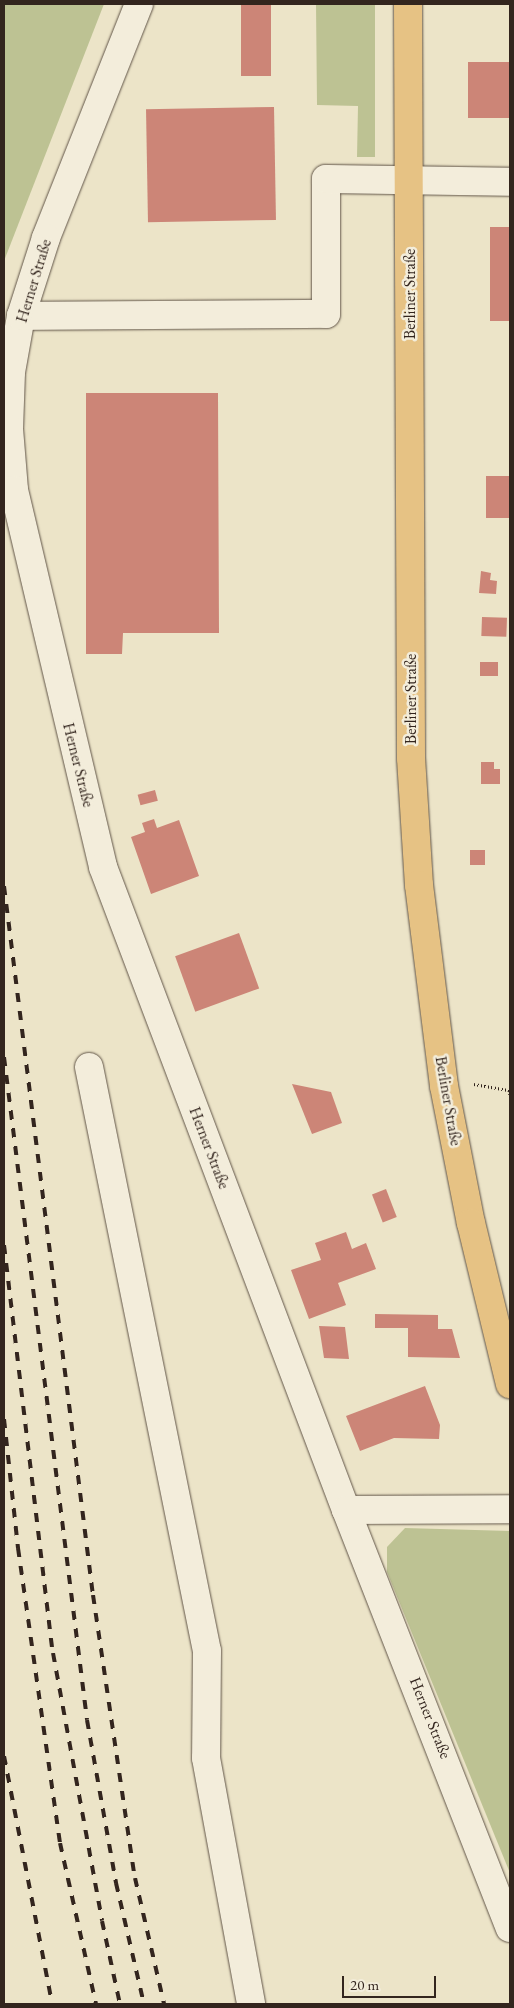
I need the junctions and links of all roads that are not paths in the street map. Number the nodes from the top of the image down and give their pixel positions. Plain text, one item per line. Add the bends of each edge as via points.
1 (139, 4) edge
2 (408, 4) edge
3 (410, 181) junction
4 (510, 182) edge
5 (21, 316) junction
6 (89, 1067) dead end
7 (510, 1384) edge
8 (510, 1509) edge
9 (346, 1510) junction
10 (510, 1928) edge
11 (251, 2004) edge

1 - 5 street, Herner Straße via 46,238
2 - 3 main road, Berliner Straße
3 - 4 street
3 - 5 street via 326,179 326,314
3 - 7 main road, Berliner Straße via 411,758 419,885 444,1086 471,1223
5 - 9 street, Herner Straße via 11,372 9,429 14,490 103,867
6 - 11 street via 207,1651 206,1758
8 - 9 street
9 - 10 street, Herner Straße

